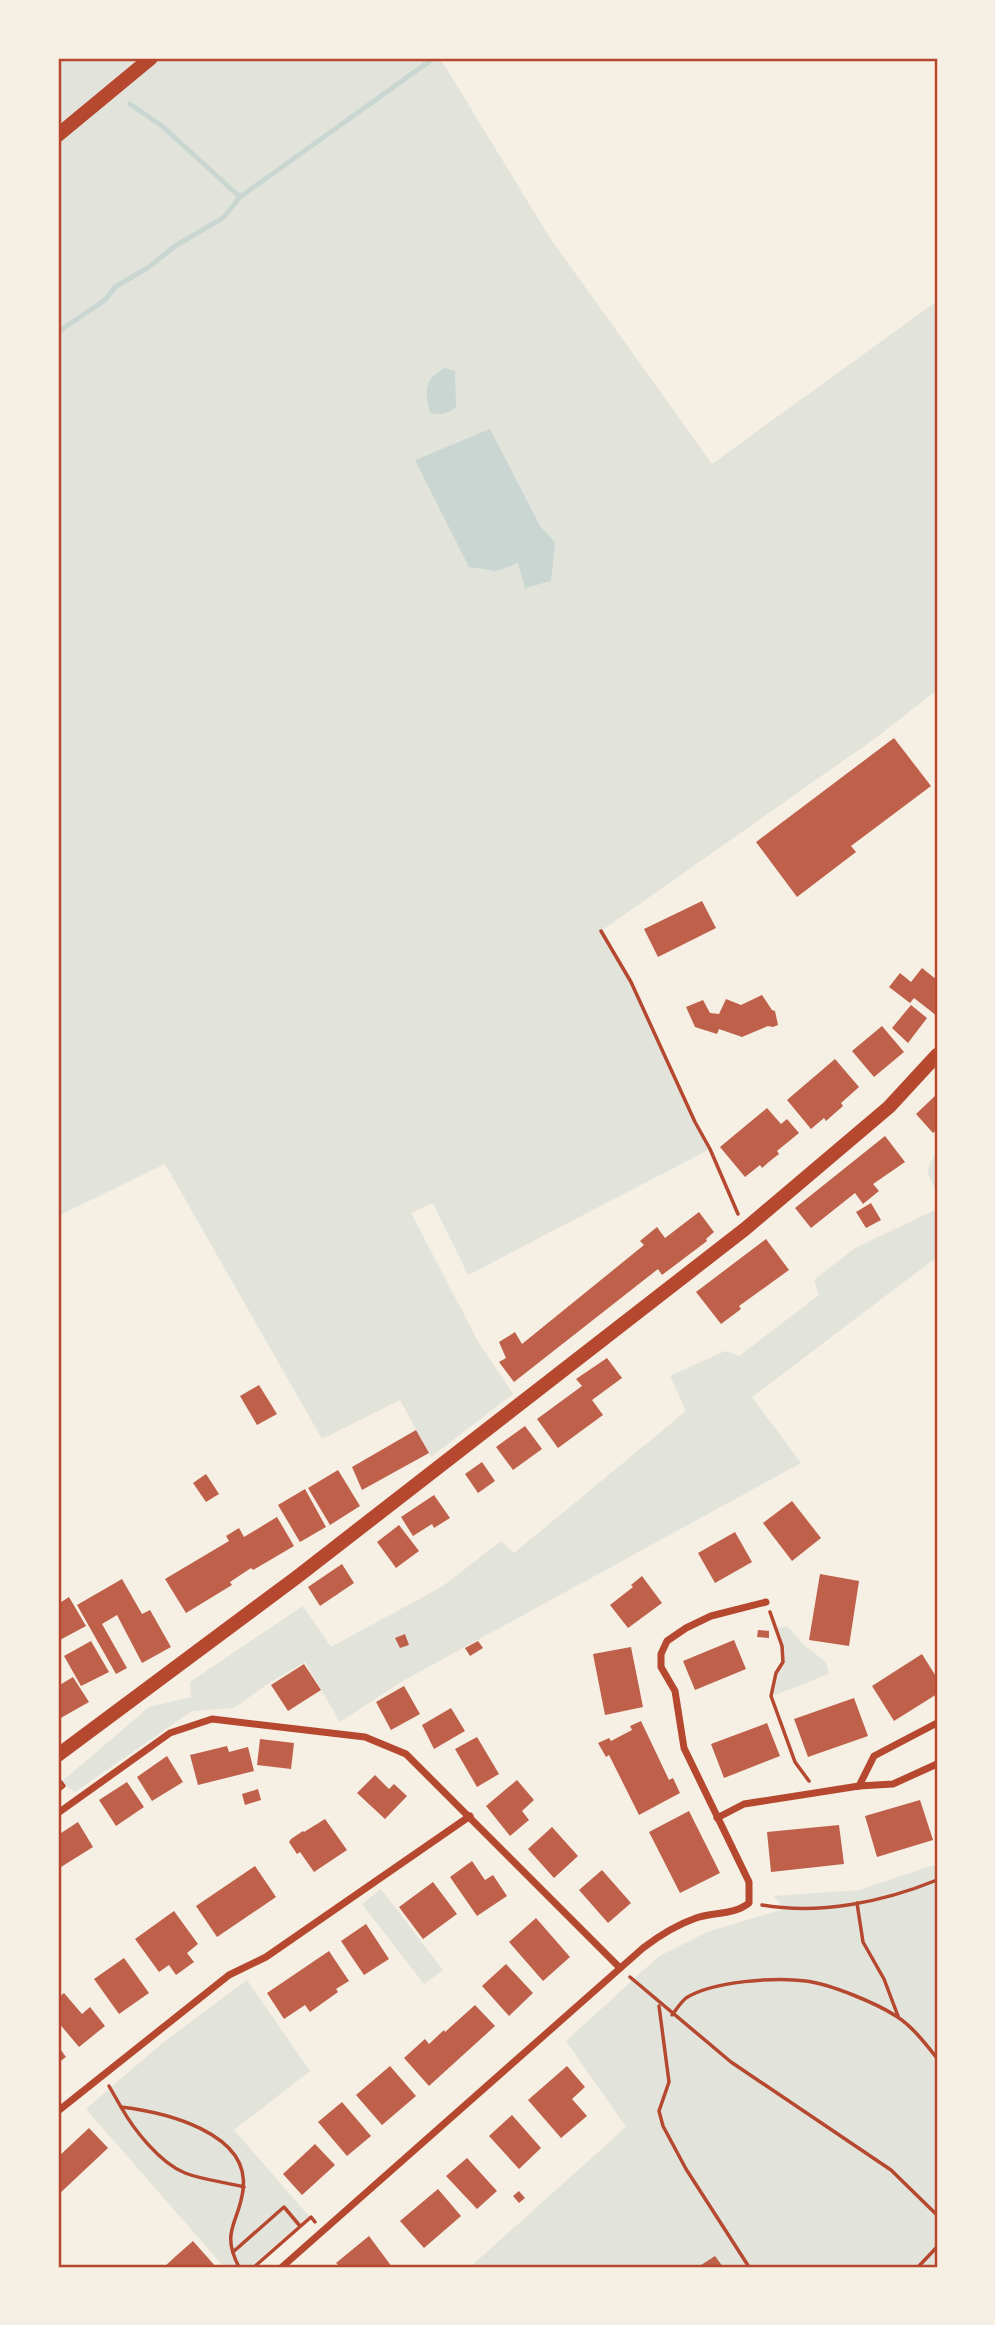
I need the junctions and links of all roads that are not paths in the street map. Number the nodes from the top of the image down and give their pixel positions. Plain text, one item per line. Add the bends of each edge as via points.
1 (151, 58) edge
2 (58, 135) edge
3 (937, 1055) edge
4 (766, 1602) road end
5 (937, 1723) edge
6 (58, 1755) edge
7 (937, 1764) edge
8 (859, 1786) junction
9 (58, 1813) edge
10 (470, 1815) junction
11 (717, 1818) junction
12 (621, 1968) junction
13 (58, 2111) edge
14 (286, 2266) edge

1 - 2 main road
3 - 6 main road via 888,1107 744,1229 297,1577
4 - 11 street via 694,1624 667,1641 661,1654 661,1667 675,1691 684,1748
5 - 8 street via 874,1756
7 - 8 street via 893,1784
8 - 11 street via 744,1804
9 - 10 street via 170,1733 212,1719 365,1737 406,1754
10 - 12 street
10 - 13 street via 266,1957 229,1975
11 - 12 street via 749,1882 749,1903 668,1929
12 - 14 street

